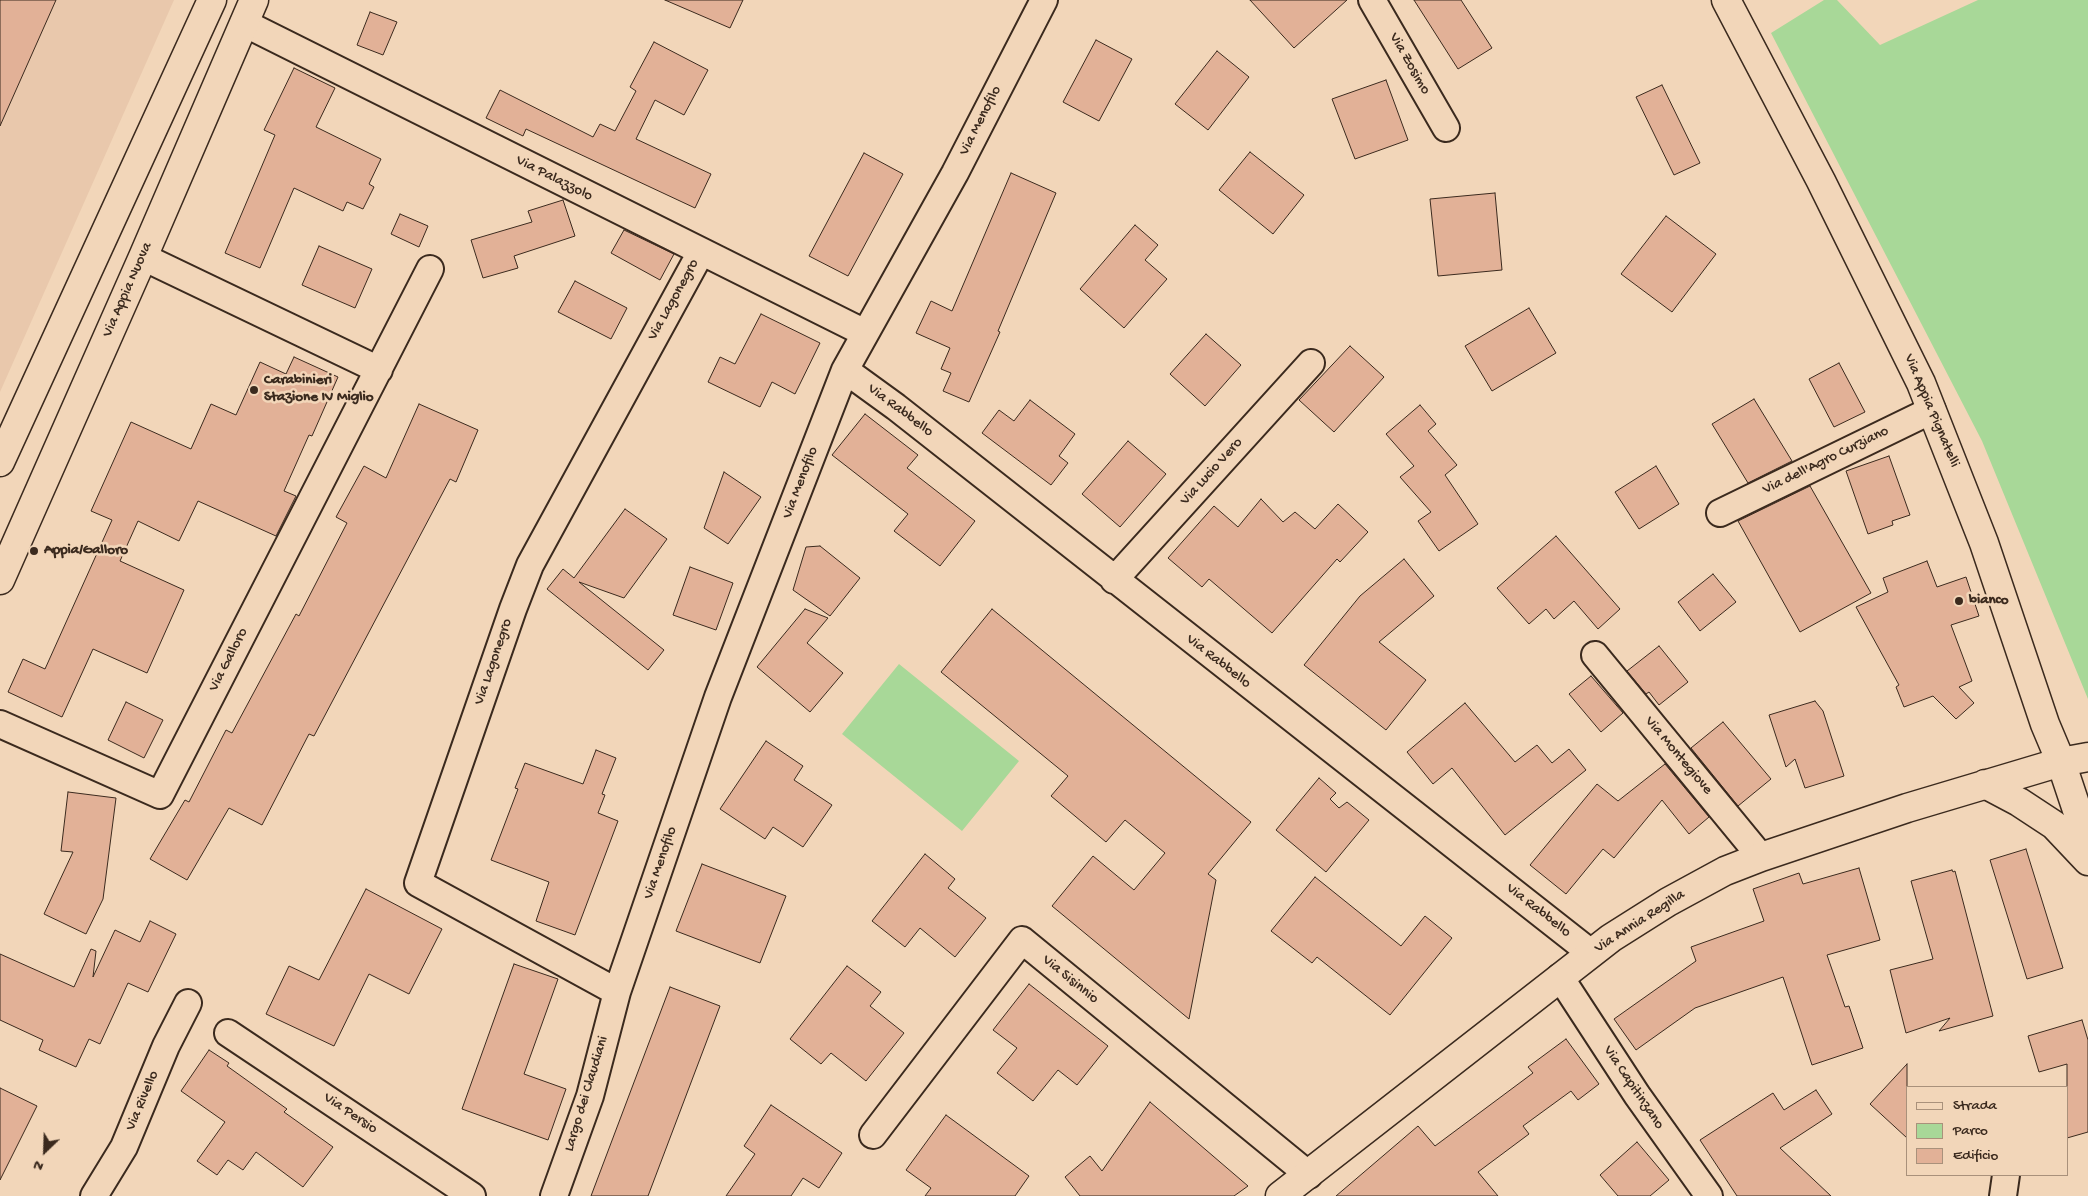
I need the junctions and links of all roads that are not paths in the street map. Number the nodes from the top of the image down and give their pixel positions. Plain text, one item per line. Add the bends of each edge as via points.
1 (212, 0) edge
2 (1044, 0) edge
3 (1372, 0) edge
4 (1726, 0) edge
5 (249, 11) edge
6 (1446, 128) dead end
7 (701, 252) junction
8 (143, 257) junction
9 (430, 269) dead end
10 (865, 333) junction
11 (1311, 363) dead end
12 (379, 370) junction
13 (845, 370) junction
14 (1932, 410) junction
15 (0, 462) edge
16 (1720, 513) dead end
17 (0, 580) edge
18 (1114, 580) junction
19 (1595, 655) dead end
20 (0, 724) edge
21 (2088, 757) edge
22 (2061, 762) junction
23 (1985, 784) junction
24 (2088, 843) edge
25 (1761, 857) junction
26 (2088, 861) edge
27 (1591, 953) junction
28 (1560, 977) junction
29 (617, 992) junction
30 (188, 1003) dead end
31 (228, 1033) dead end
32 (873, 1135) dead end
33 (1308, 1175) junction
34 (2006, 1176) edge
35 (94, 1196) edge
36 (472, 1196) edge
37 (554, 1196) edge
38 (1280, 1196) edge
39 (1709, 1196) edge
40 (2003, 1196) edge

1 - 15 main road
2 - 10 street, Via Menofilo via 955,173
3 - 6 street, Via Zosimo
4 - 14 main road, Via Appia Pignatelli via 1848,234
5 - 7 street, Via Palazzolo
5 - 8 main road, Via Appia Nuova
7 - 10 street, Via Palazzolo
7 - 29 street, Via Lagonegro via 530,565 418,883
8 - 12 street
8 - 17 main road, Via Appia Nuova
9 - 12 street, Via Galloro
10 - 13 street, Via Menofilo
11 - 18 street, Via Lucio Vero
12 - 20 street, Via Galloro via 160,795
13 - 18 street, Via Rabbello
13 - 29 street, Via Menofilo via 718,697
14 - 16 street, Via dell'Agro Curziano
14 - 22 main road, Via Appia Pignatelli via 1984,543
18 - 27 street, Via Rabbello
19 - 25 street, Via Montegiove
21 - 22 main road, Via Annia Regilla
22 - 23 main road, Via Annia Regilla
22 - 24 main road, Via Appia Pignatelli
23 - 25 main road, Via Annia Regilla
23 - 26 main road via 2054,825
25 - 27 main road, Via Annia Regilla via 1690,889
27 - 28 main road, Via Annia Regilla
28 - 33 main road, Via Annia Regilla
28 - 39 street, Via Capitinzano via 1637,1095
29 - 37 street, Largo dei Claudiani via 590,1096
30 - 35 street, Via Rivello via 166,1046 124,1147
31 - 36 street, Via Persio
32 - 33 street, Via Sisinnio via 1022,940
33 - 38 main road, Via Annia Regilla
34 - 40 street

